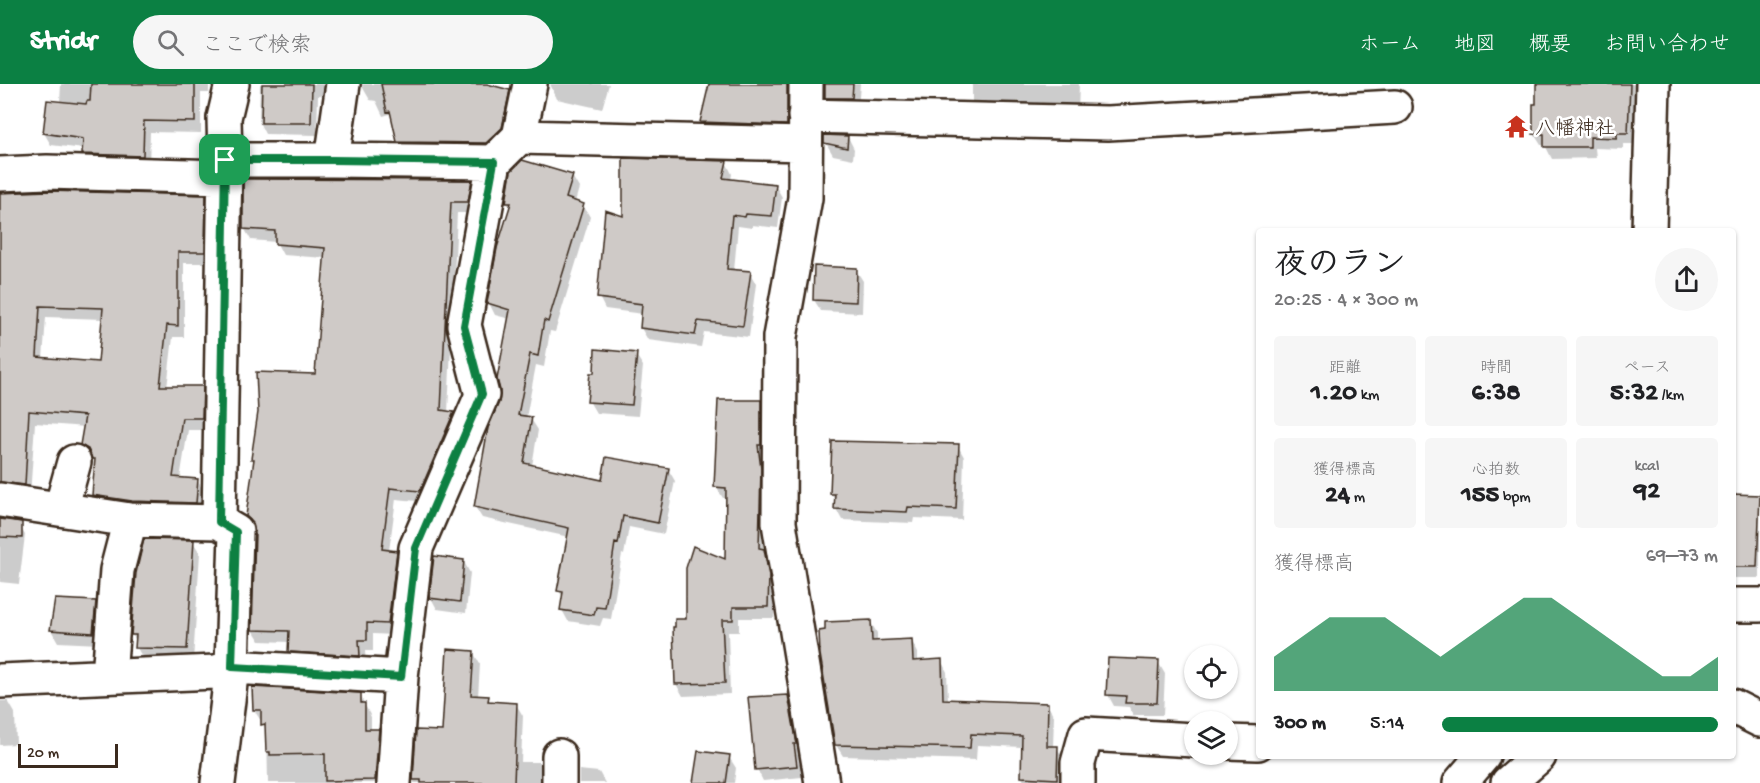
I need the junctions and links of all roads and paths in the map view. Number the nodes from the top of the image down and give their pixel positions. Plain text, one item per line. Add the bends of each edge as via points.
1 (232, 84) edge
2 (343, 84) edge
3 (530, 84) edge
4 (1653, 84) edge
5 (1395, 107) dead end
6 (805, 115) edge
7 (519, 137) junction
8 (332, 160) junction
9 (494, 162) junction
10 (224, 169) junction
11 (0, 174) edge
12 (1649, 228) edge
13 (74, 462) dead end
14 (0, 500) edge
15 (61, 509) junction
16 (130, 520) junction
17 (219, 522) junction
18 (1736, 605) edge
19 (1760, 605) edge
20 (232, 667) junction
21 (108, 676) junction
22 (401, 677) junction
23 (0, 681) edge
24 (1736, 708) edge
25 (1760, 720) edge
26 (1184, 739) edge
27 (1238, 742) edge
28 (1256, 743) edge
29 (1480, 759) edge
30 (1536, 759) edge
31 (218, 783) edge
32 (394, 783) edge
33 (822, 783) edge
34 (1078, 783) edge
35 (1460, 783) edge
36 (1508, 783) edge

1 - 10 street via 224,118
2 - 8 street
3 - 7 street
4 - 12 street
5 - 6 street via 1108,123
6 - 7 street
6 - 33 street via 805,198 780,337 779,523
7 - 9 street
8 - 9 street
8 - 10 street
9 - 22 street via 464,326 482,394 416,548
10 - 11 street
10 - 17 street
13 - 15 street
14 - 15 street
15 - 16 street
16 - 17 street
16 - 21 street via 117,570
17 - 20 street via 236,532
18 - 19 street
20 - 21 street via 216,672
20 - 22 street
20 - 31 street
21 - 23 street
22 - 32 street
24 - 25 street
26 - 34 street via 1086,734 1077,763
27 - 28 street
29 - 35 street
30 - 36 street

